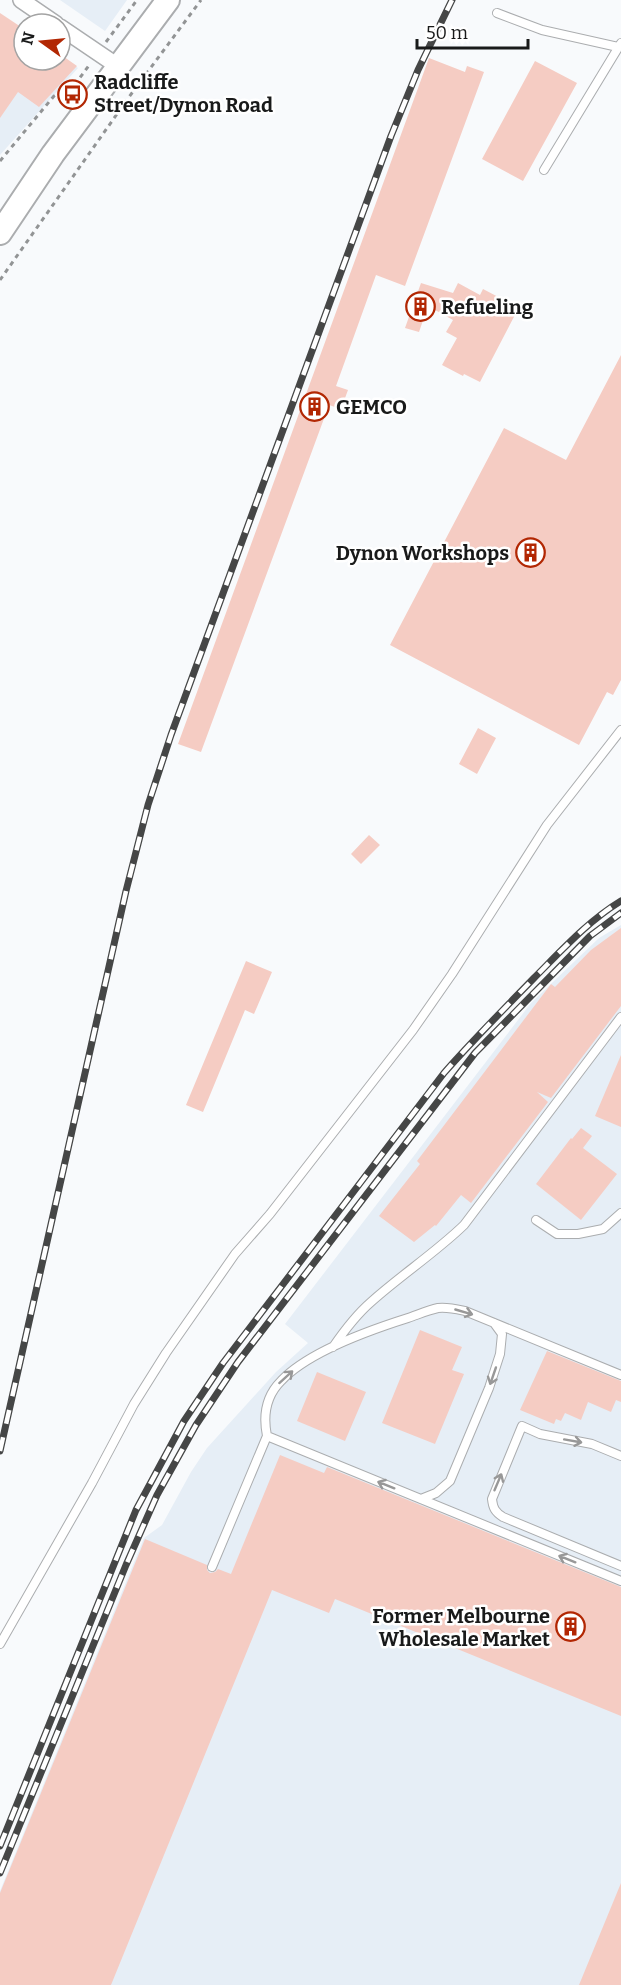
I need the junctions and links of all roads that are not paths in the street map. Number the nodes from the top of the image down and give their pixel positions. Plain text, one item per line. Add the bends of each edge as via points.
1 (21, 0) edge
2 (168, 0) edge
3 (38, 12) edge
4 (497, 13) dead end
5 (72, 35) edge
6 (620, 45) edge
7 (119, 67) junction
8 (544, 170) dead end
9 (0, 233) edge
10 (621, 730) edge
11 (621, 1017) edge
12 (621, 1213) edge
13 (536, 1220) dead end
14 (493, 1322) junction
15 (332, 1348) junction
16 (621, 1375) edge
17 (267, 1436) junction
18 (621, 1456) edge
19 (421, 1499) junction
20 (621, 1566) edge
21 (212, 1567) dead end
22 (621, 1581) edge
23 (0, 1644) edge

1 - 3 street
2 - 7 main road
4 - 6 lane via 542,30
5 - 7 street
6 - 8 lane
7 - 9 main road
10 - 23 lane via 548,825 413,1030 235,1254 166,1353
11 - 15 lane via 464,1225 371,1302
12 - 13 lane via 603,1229 578,1234 557,1234
15 -> 14 lane via 437,1308 465,1311
14 - 16 lane
14 -> 19 lane via 502,1334 489,1388 450,1481
17 -> 15 lane via 266,1405 280,1382 304,1362
19 -> 17 lane
17 - 21 lane
20 -> 18 lane via 496,1513 492,1499 522,1426 540,1434 592,1444
22 -> 19 lane

